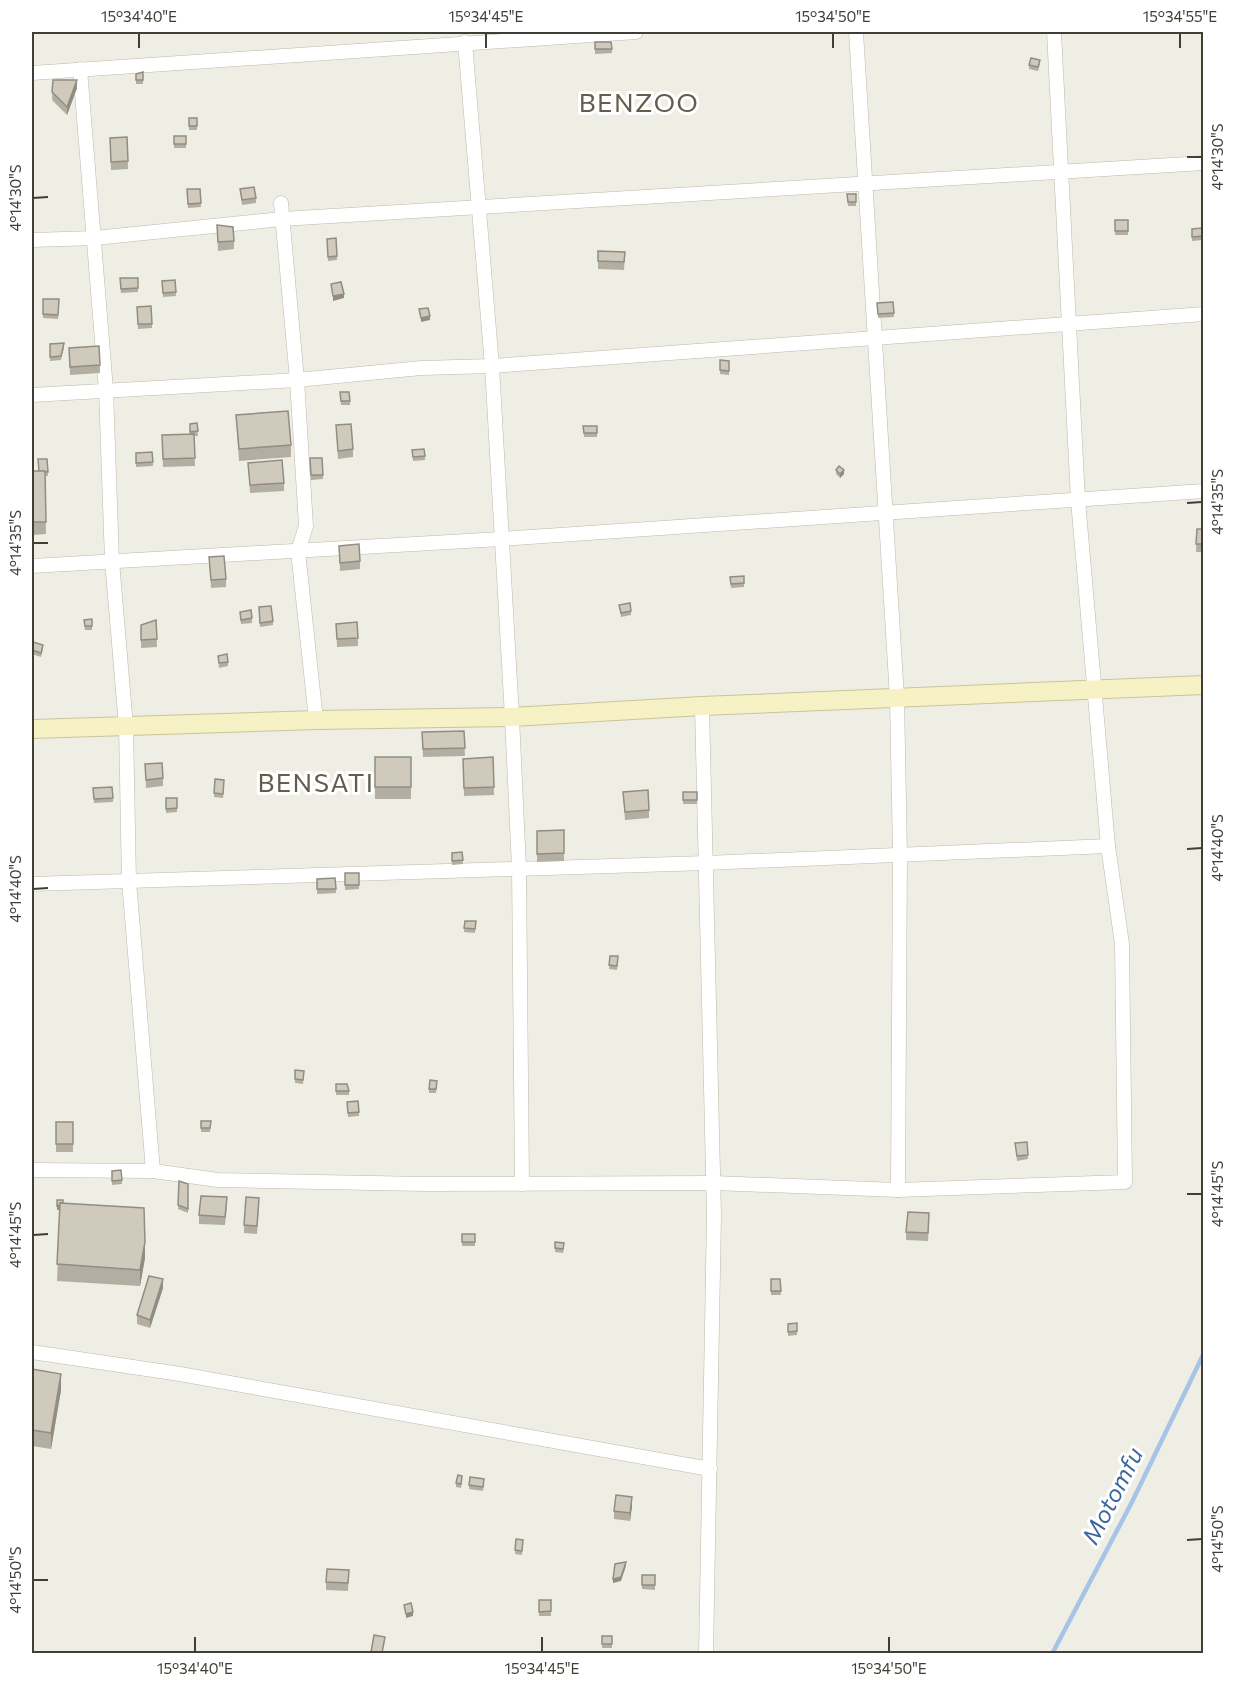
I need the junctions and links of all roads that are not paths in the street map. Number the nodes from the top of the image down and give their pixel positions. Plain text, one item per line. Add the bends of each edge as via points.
1 (636, 32) edge
2 (856, 32) edge
3 (1054, 32) edge
4 (465, 42) junction
5 (81, 69) junction
6 (32, 73) edge
7 (1203, 163) edge
8 (1061, 173) junction
9 (867, 184) junction
10 (281, 203) dead end
11 (479, 206) junction
12 (282, 219) junction
13 (95, 238) junction
14 (32, 240) edge
15 (1203, 314) edge
16 (1069, 323) junction
17 (875, 338) junction
18 (492, 366) junction
19 (297, 380) junction
20 (106, 390) junction
21 (32, 395) edge
22 (1203, 491) edge
23 (1077, 500) junction
24 (884, 513) junction
25 (501, 539) junction
26 (298, 551) junction
27 (112, 561) junction
28 (32, 566) edge
29 (1203, 685) edge
30 (1093, 689) junction
31 (897, 698) junction
32 (702, 706) junction
33 (512, 717) junction
34 (316, 720) junction
35 (126, 726) junction
36 (32, 729) edge
37 (1108, 846) junction
38 (900, 855) junction
39 (706, 862) junction
40 (519, 868) junction
41 (129, 881) junction
42 (32, 884) edge
43 (32, 1170) edge
44 (153, 1171) junction
45 (714, 1183) junction
46 (522, 1184) junction
47 (898, 1190) junction
48 (32, 1352) edge
49 (710, 1469) junction
50 (706, 1653) edge

1 - 4 street
2 - 9 street
3 - 8 street
4 - 5 street
4 - 11 street
5 - 6 street
5 - 13 street
7 - 8 street
8 - 9 street
8 - 16 street
9 - 11 street
9 - 17 street
10 - 12 street
11 - 12 street
11 - 18 street
12 - 13 street
12 - 19 street
13 - 14 street
13 - 20 street
15 - 16 street
16 - 17 street
16 - 23 street
17 - 18 street
17 - 24 street
18 - 19 street via 422,368
18 - 25 street
19 - 20 street
19 - 26 street via 306,526
20 - 21 street
20 - 27 street
22 - 23 street
23 - 24 street
23 - 30 street
24 - 25 street
24 - 31 street
25 - 26 street
25 - 33 street
26 - 27 street
26 - 34 street
27 - 28 street
27 - 35 street
29 - 30 street
30 - 31 street
30 - 37 street
31 - 32 street
31 - 38 street
32 - 33 street
32 - 39 street
33 - 34 street
33 - 40 street
34 - 35 street
35 - 36 street
35 - 41 street
37 - 38 street
37 - 47 street via 1122,944 1125,1182
38 - 39 street
38 - 47 street
39 - 40 street
39 - 45 street
40 - 41 street
40 - 46 street
41 - 42 street
41 - 44 street
43 - 44 street
44 - 46 street via 218,1180
45 - 46 street
45 - 47 street
45 - 49 street
48 - 49 street via 180,1374
49 - 50 street

